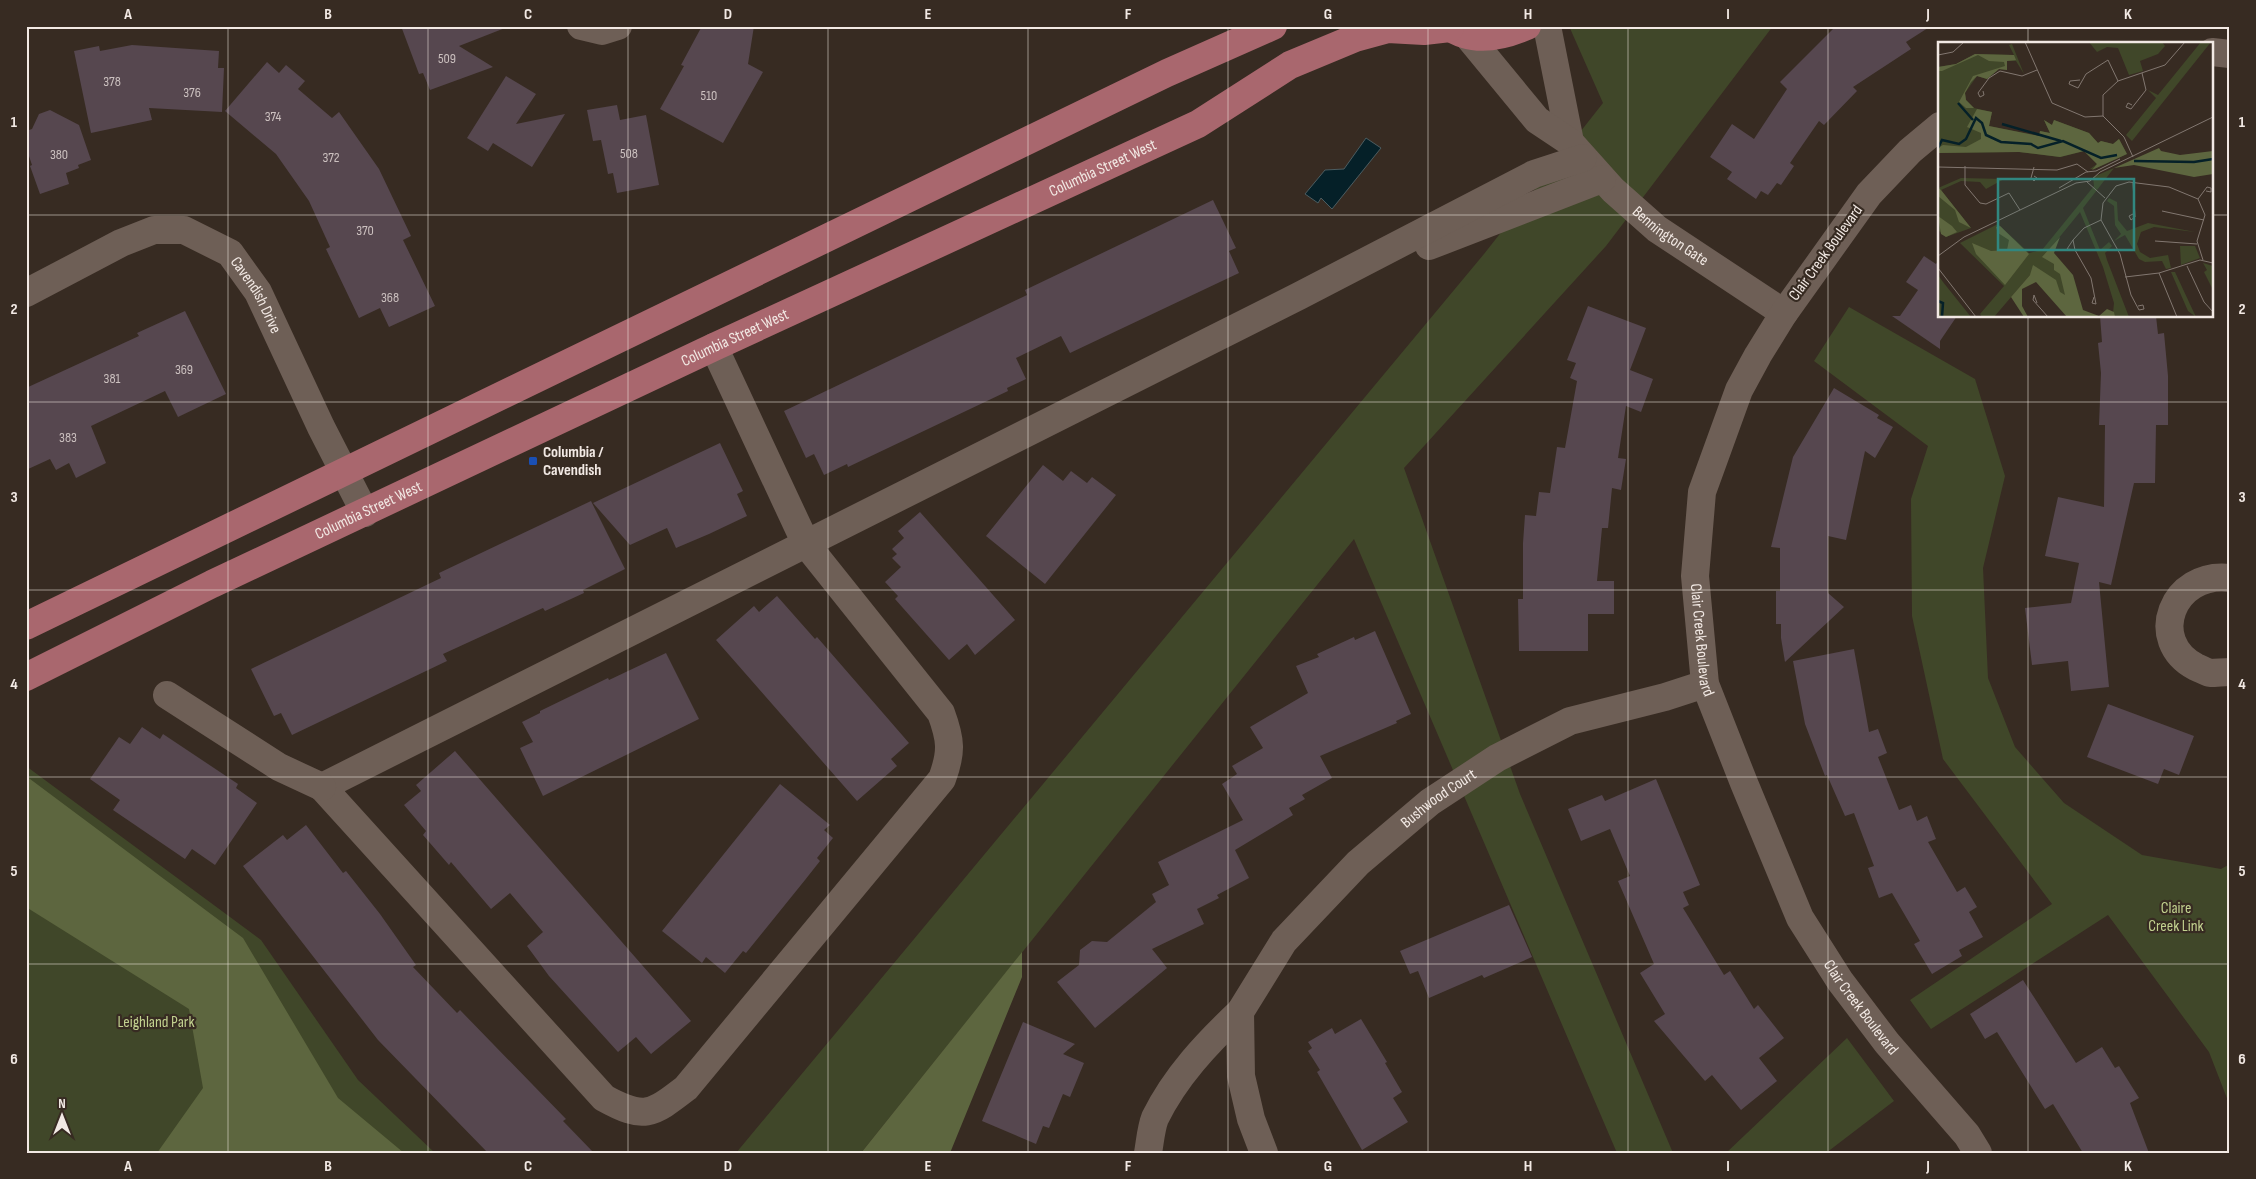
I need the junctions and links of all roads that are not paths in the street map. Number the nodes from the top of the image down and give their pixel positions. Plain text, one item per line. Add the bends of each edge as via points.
1 (581, 26) edge
2 (618, 26) edge
3 (1273, 26) edge
4 (1527, 26) edge
5 (1546, 26) edge
6 (1455, 30) edge
7 (2214, 52) edge
8 (2230, 54) edge
9 (1938, 128) edge
10 (1577, 150) junction
11 (1602, 179) junction
12 (26, 293) edge
13 (1299, 296) junction
14 (1784, 313) junction
15 (714, 347) junction
16 (344, 472) junction
17 (365, 512) junction
18 (806, 544) junction
19 (2230, 578) edge
20 (26, 626) edge
21 (2230, 672) edge
22 (26, 677) edge
23 (1705, 684) junction
24 (166, 695) dead end
25 (322, 786) junction
26 (1240, 1012) junction
27 (1148, 1153) edge
28 (1264, 1153) edge
29 (1978, 1153) edge

1 - 2 street via 602,31
3 - 16 main road via 1158,77
4 - 6 main road, Columbia Street West via 1508,34 1487,37
5 - 10 street
6 - 10 street, Bennington Gate via 1537,120
6 - 15 main road, Columbia Street West via 1388,28 1290,65 1198,124
7 - 8 street
9 - 14 street, Clair Creek Boulevard via 1910,151 1869,194
10 - 11 street, Bennington Gate
10 - 13 street
11 - 13 street
11 - 14 street, Bennington Gate via 1657,230
12 - 16 street, Cavendish Drive via 121,243 154,230 184,230 230,253 258,292
13 - 18 street
14 - 23 street, Clair Creek Boulevard via 1739,390 1702,492 1695,576
15 - 17 main road, Columbia Street West
15 - 18 street
16 - 17 street, Cavendish Drive
16 - 20 main road
17 - 22 main road, Columbia Street West
18 - 25 street
18 - 25 street via 941,714 950,737 949,760 942,779 717,1051 686,1088 661,1108 644,1112 626,1110 604,1098
19 - 21 street via 2216,576 2197,581 2178,598 2171,614 2170,634 2176,650 2186,661 2209,673
23 - 26 street, Bushwood Court via 1570,721 1497,758 1430,802 1358,863 1284,941
23 - 29 street, Clair Creek Boulevard via 1800,918 1840,981
24 - 25 street via 279,767
26 - 27 street, Bushwood Court via 1208,1042 1180,1077 1155,1120
26 - 28 street via 1241,1076 1251,1119

